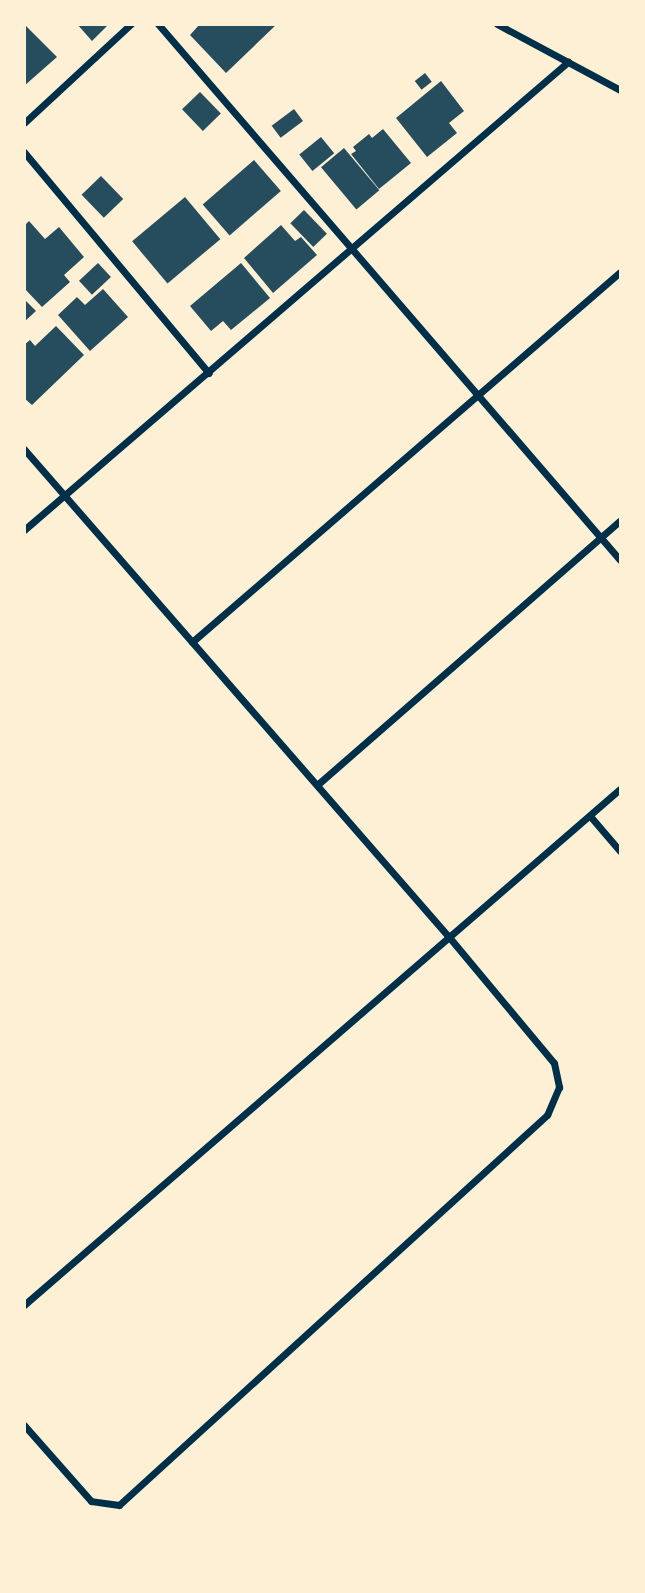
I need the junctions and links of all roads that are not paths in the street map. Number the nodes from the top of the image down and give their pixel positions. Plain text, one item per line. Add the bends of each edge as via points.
1 (131, 24) edge
2 (158, 24) edge
3 (497, 24) edge
4 (568, 62) junction
5 (621, 90) edge
6 (24, 123) edge
7 (24, 152) edge
8 (353, 247) junction
9 (621, 272) edge
10 (209, 373) junction
11 (480, 396) junction
12 (24, 449) edge
13 (64, 496) junction
14 (621, 521) edge
15 (24, 530) edge
16 (600, 538) junction
17 (621, 560) edge
18 (192, 642) junction
19 (317, 785) junction
20 (621, 789) edge
21 (590, 816) junction
22 (621, 851) edge
23 (449, 937) junction
24 (24, 1305) edge
25 (24, 1425) edge

1 - 6 street
2 - 8 street
3 - 4 street
4 - 5 street
4 - 8 street
7 - 10 street
8 - 10 street
8 - 11 street
9 - 11 street
10 - 13 street
11 - 16 street
11 - 18 street
12 - 13 street
13 - 15 street
13 - 18 street
14 - 16 street
16 - 17 street
16 - 19 street
18 - 19 street
19 - 23 street
20 - 21 street
21 - 22 street
21 - 23 street
23 - 24 street
23 - 25 street via 554,1063 559,1087 547,1115 119,1505 91,1501

